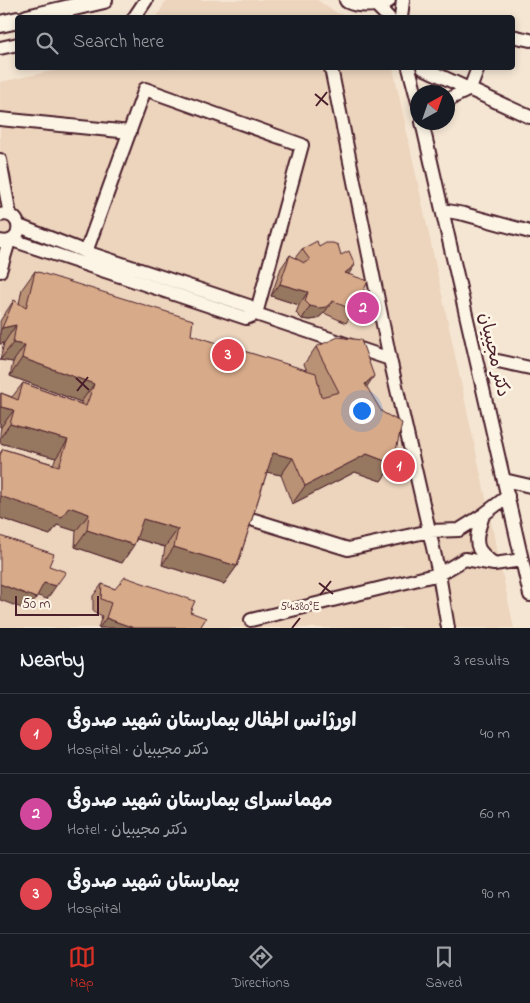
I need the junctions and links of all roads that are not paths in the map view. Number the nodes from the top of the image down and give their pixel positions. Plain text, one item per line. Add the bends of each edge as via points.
1 (104, 0) edge
2 (146, 0) edge
3 (348, 0) edge
4 (403, 0) edge
5 (381, 2) edge
6 (40, 15) edge
7 (136, 15) edge
8 (387, 15) edge
9 (401, 15) edge
10 (15, 21) edge
11 (0, 24) edge
12 (515, 37) edge
13 (530, 40) edge
14 (15, 45) edge
15 (0, 48) edge
16 (331, 70) edge
17 (410, 70) edge
18 (427, 70) edge
19 (477, 70) edge
20 (414, 85) edge
21 (470, 89) junction
22 (455, 96) edge
23 (530, 118) edge
24 (0, 119) edge
25 (427, 130) edge
26 (130, 132) junction
27 (0, 160) edge
28 (442, 210) junction
29 (5, 215) edge
30 (19, 226) junction
31 (530, 232) edge
32 (7, 241) edge
33 (86, 252) junction
34 (0, 271) edge
35 (256, 314) junction
36 (390, 359) junction
37 (498, 361) dead end
38 (530, 368) edge
39 (504, 480) junction
40 (530, 486) edge
41 (508, 496) junction
42 (483, 516) junction
43 (254, 520) edge
44 (430, 531) junction
45 (522, 560) junction
46 (494, 564) junction
47 (439, 574) junction
48 (529, 586) edge
49 (251, 620) dead end
50 (448, 628) edge

1 - 6 main road
2 - 7 street
3 - 5 main road via 363,4
4 - 9 street
5 - 8 street
10 - 11 main road
12 - 13 street
14 - 15 street
16 - 36 street
17 - 20 street
18 - 21 street
19 - 21 street
21 - 22 street
21 - 23 street
24 - 26 street
25 - 28 street, دکتر مجیبیان
26 - 33 street
26 - 35 street via 145,89 302,145
27 - 29 street
28 - 31 street
28 - 39 street, دکتر مجیبیان
29 - 30 street via 17,221
30 - 32 street via 16,237
30 - 33 street
32 - 34 street
32 - 35 street via 246,318
33 - 35 street via 249,306
35 - 36 street
36 - 44 street
37 - 38 street
39 - 40 street
39 - 41 street, دکتر مجیبیان
41 - 42 street
41 - 45 street, دکتر مجیبیان
42 - 44 street via 459,530
42 - 46 street via 478,529 479,550
43 - 44 street via 348,549
44 - 47 street
45 - 46 street
45 - 48 street, دکتر مجیبیان
46 - 47 street via 465,560
47 - 49 street
47 - 50 street

